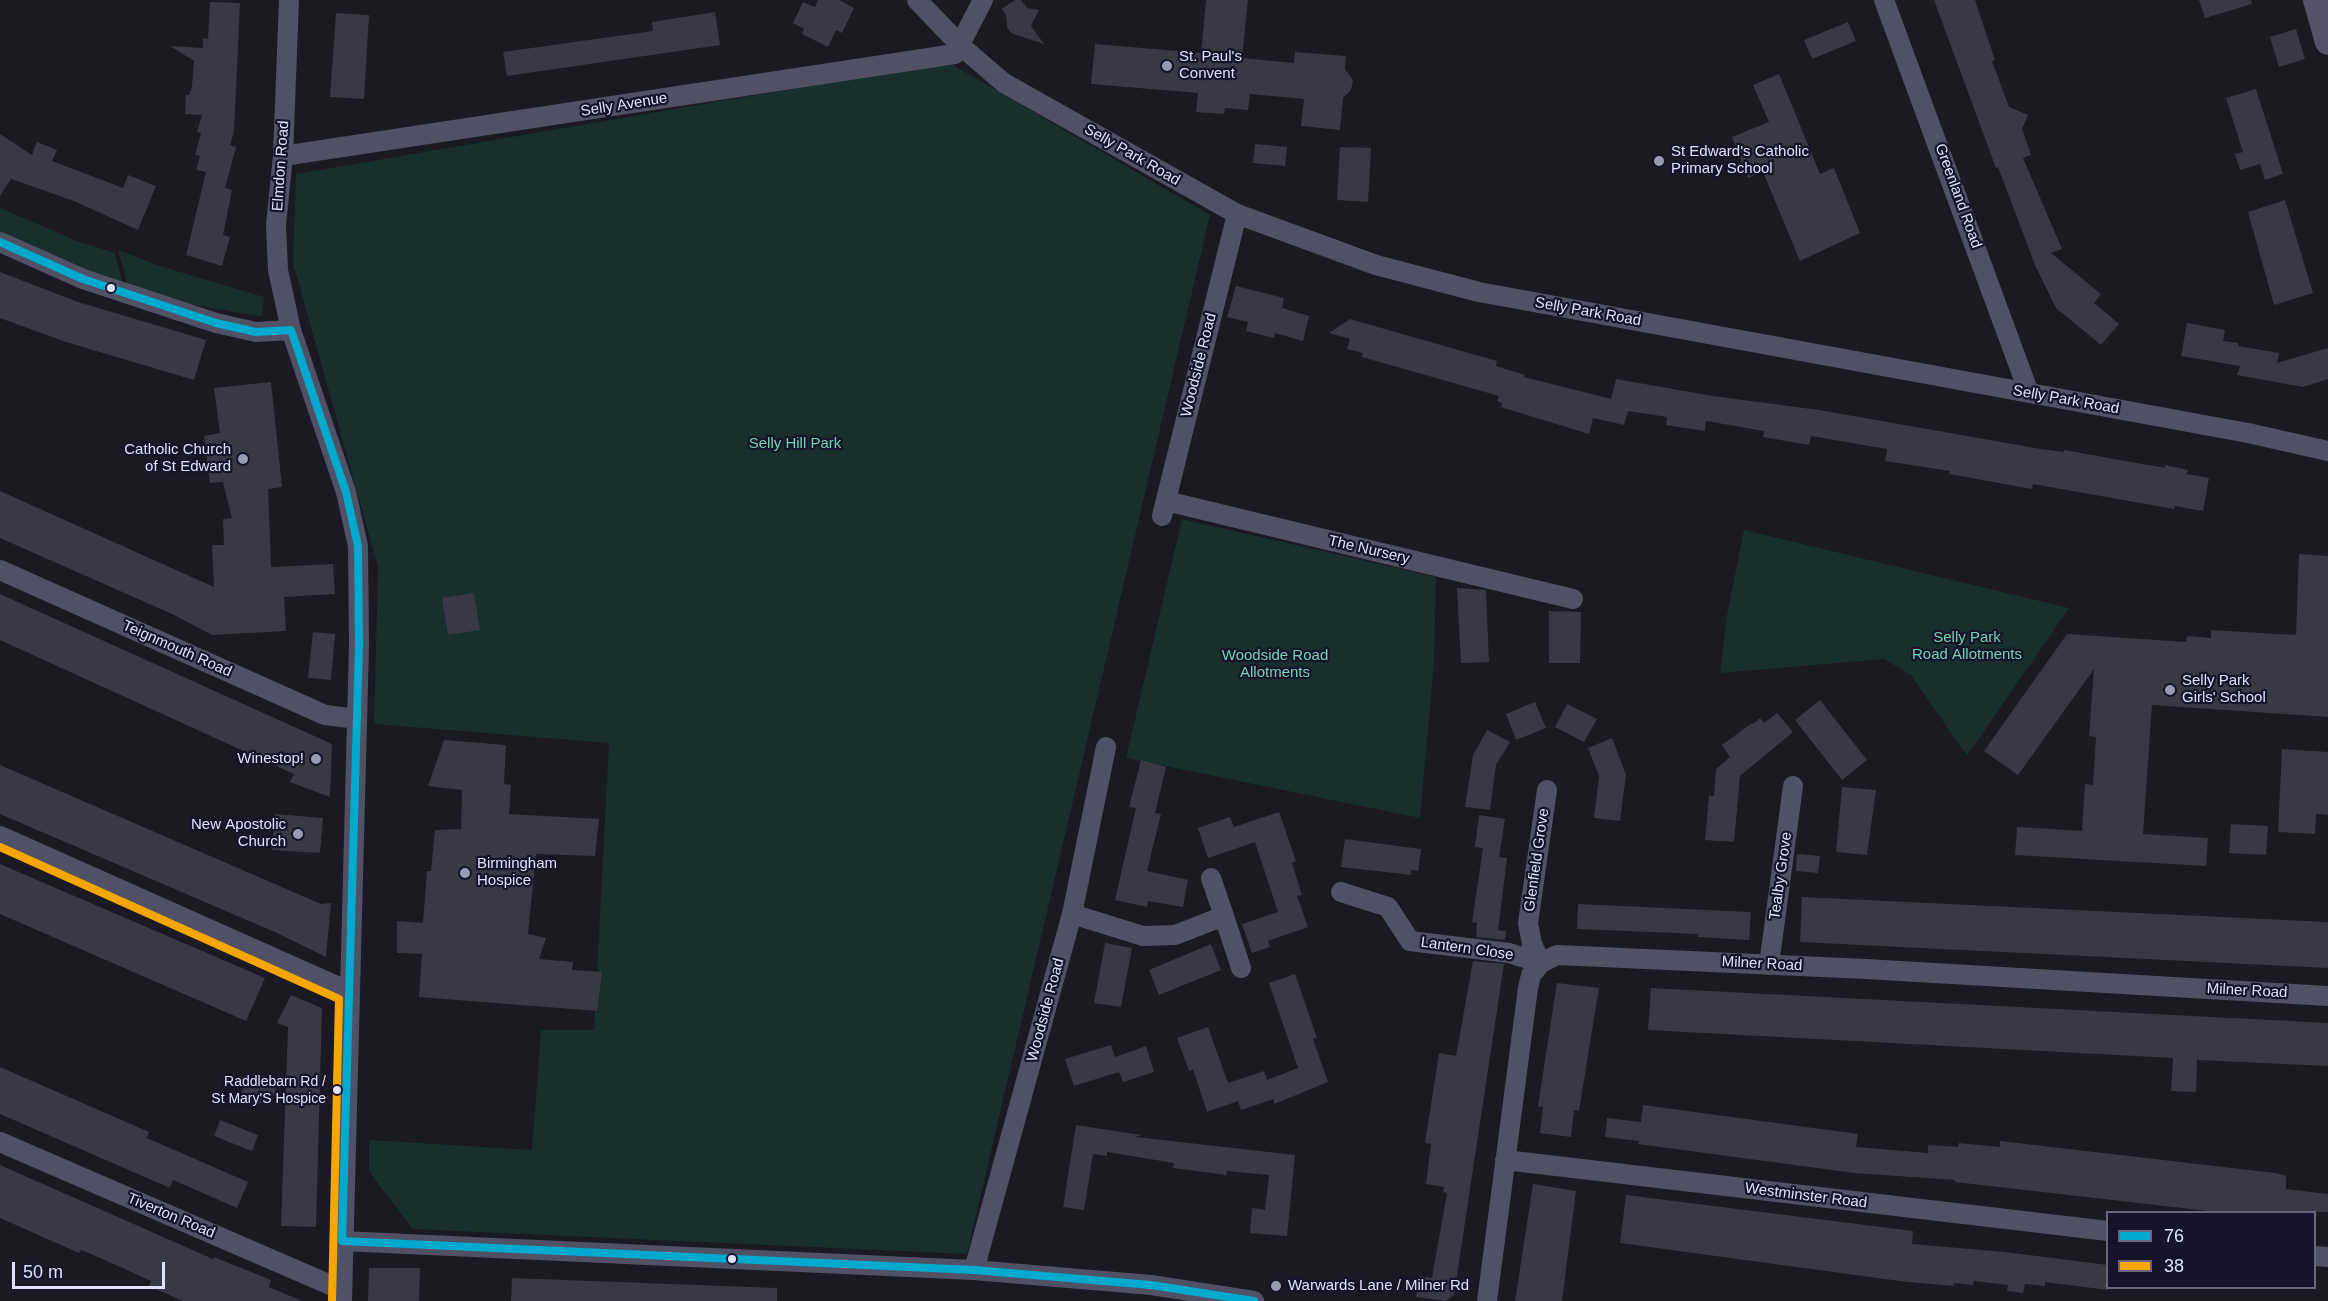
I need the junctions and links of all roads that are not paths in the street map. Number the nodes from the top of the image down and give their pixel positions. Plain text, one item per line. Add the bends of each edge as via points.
1 (290, 0) edge
2 (917, 0) edge
3 (983, 0) edge
4 (1884, 0) edge
5 (2316, 0) edge
6 (2328, 42) edge
7 (961, 46) junction
8 (283, 156) junction
9 (1237, 214) junction
10 (0, 242) edge
11 (291, 330) junction
12 (2029, 393) junction
13 (2328, 451) edge
14 (1164, 508) joint
15 (0, 570) edge
16 (1573, 599) dead end
17 (357, 719) junction
18 (1106, 747) dead end
19 (1793, 786) dead end
20 (1547, 790) dead end
21 (0, 836) edge
22 (1211, 878) dead end
23 (1341, 892) dead end
24 (1072, 914) junction
25 (1224, 916) junction
26 (1541, 963) junction
27 (1769, 965) junction
28 (1241, 968) dead end
29 (350, 992) junction
30 (2328, 996) edge
31 (0, 1142) edge
32 (1505, 1160) junction
33 (2106, 1231) edge
34 (342, 1241) junction
35 (974, 1270) junction
36 (342, 1296) edge
37 (1254, 1301) edge
38 (1487, 1301) edge

1 - 8 street, Elmdon Road
2 - 7 street, Selly Park Road
3 - 7 street
4 - 12 street, Greenland Road
5 - 6 main road
7 - 8 street, Selly Avenue via 955,54
7 - 9 street, Selly Park Road via 1004,83
8 - 11 street, Elmdon Road via 276,225 278,270
9 - 12 street, Selly Park Road via 1376,265 1479,292
9 - 14 street, Woodside Road
10 - 11 street via 83,279 216,323 256,332
11 - 17 street, Elmdon Road via 346,492 357,546
12 - 13 street, Selly Park Road
14 - 16 street, The Nursery
15 - 17 street, Teignmouth Road via 325,715
17 - 29 street, Elmdon Road
18 - 24 street, Woodside Road
19 - 27 street, Tealby Grove
20 - 26 street, Glenfield Grove via 1528,923
21 - 29 street
22 - 25 street
23 - 26 street, Lantern Close via 1389,908 1410,941 1498,952
24 - 25 street via 1143,936 1175,935
24 - 35 street, Woodside Road
25 - 28 street
26 - 27 street, Milner Road via 1557,955
26 - 32 street via 1531,975 1528,988
27 - 30 street, Milner Road
29 - 34 street, Elmdon Road
31 - 36 street, Tiverton Road
32 - 33 street, Westminster Road
32 - 38 street
34 - 35 street
34 - 36 street, Elmdon Road
35 - 37 street via 1151,1285

